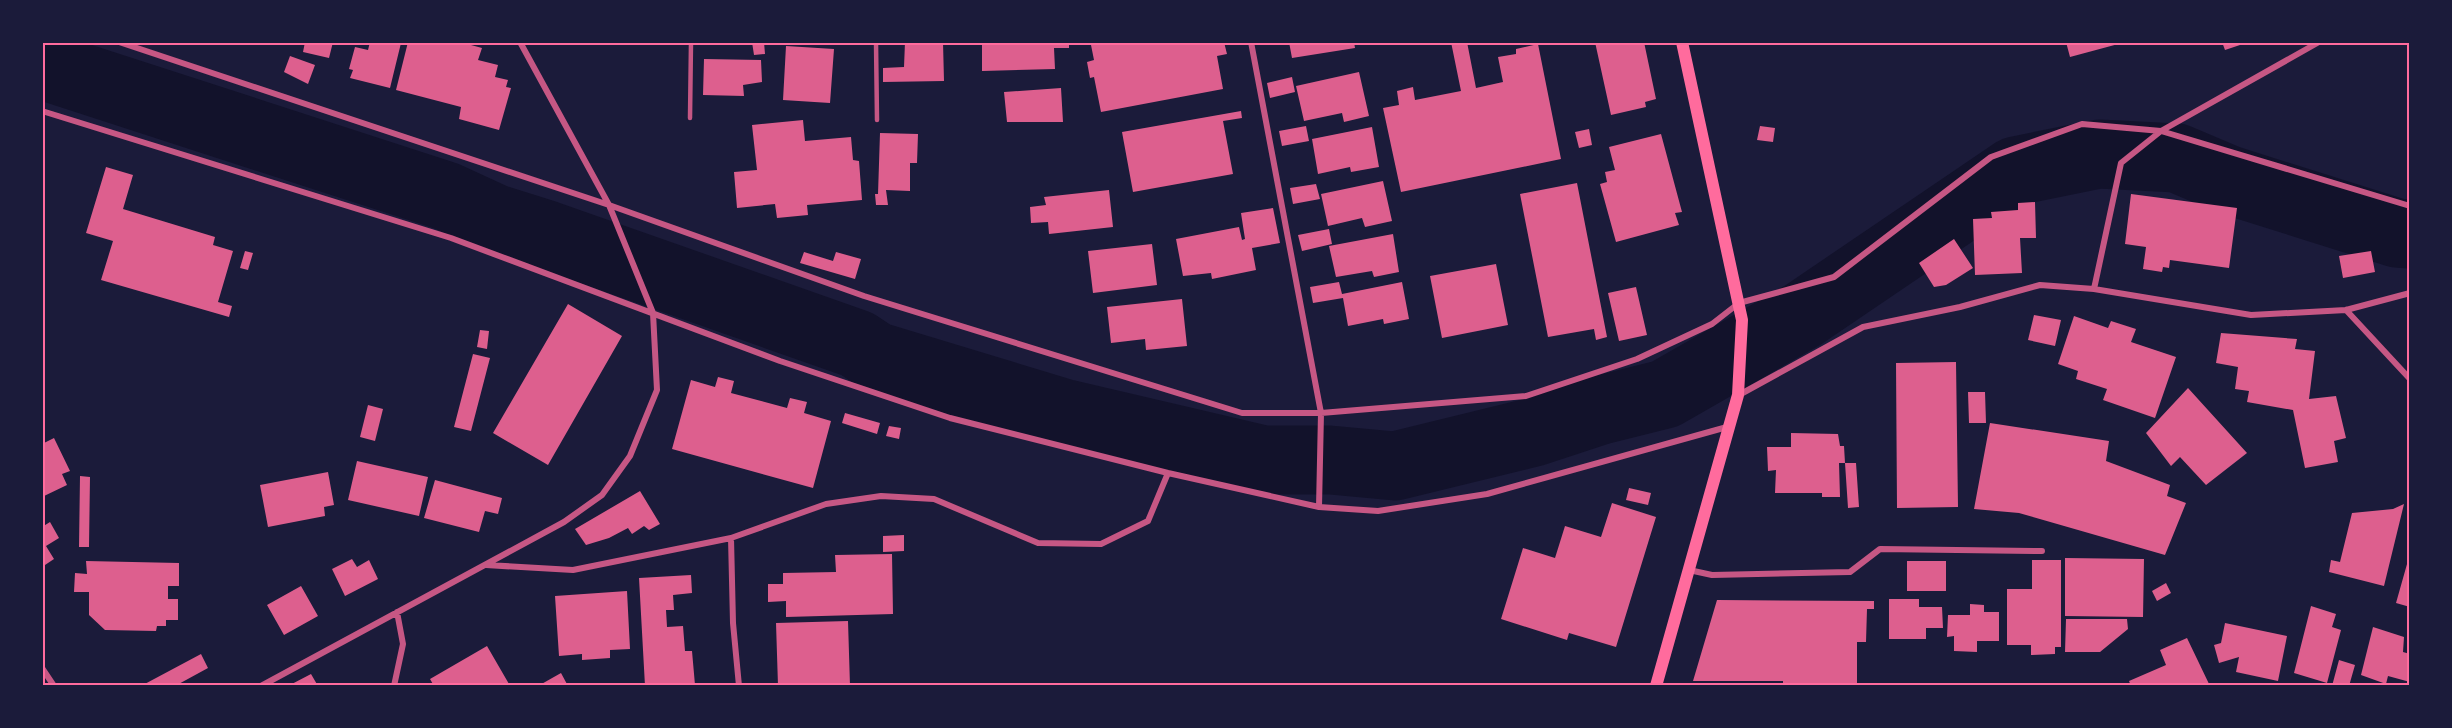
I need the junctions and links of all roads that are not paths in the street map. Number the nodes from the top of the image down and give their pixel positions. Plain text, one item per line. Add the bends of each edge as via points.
1 (119, 42) edge
2 (520, 42) edge
3 (691, 42) edge
4 (876, 42) edge
5 (1251, 42) edge
6 (1682, 42) edge
7 (2319, 42) edge
8 (42, 111) edge
9 (690, 118) dead end
10 (877, 120) dead end
11 (2161, 131) junction
12 (609, 205) junction
13 (2410, 206) edge
14 (2094, 289) junction
15 (2410, 293) edge
16 (1739, 303) junction
17 (2346, 310) junction
18 (653, 313) junction
19 (2410, 379) edge
20 (1738, 395) junction
21 (1321, 413) junction
22 (1727, 427) junction
23 (1168, 473) junction
24 (1319, 507) junction
25 (731, 538) junction
26 (2042, 552) dead end
27 (485, 565) junction
28 (1688, 570) junction
29 (397, 612) junction
30 (42, 668) edge
31 (54, 686) edge
32 (261, 686) edge
33 (394, 686) edge
34 (740, 686) edge
35 (1656, 686) edge

1 - 12 street
2 - 12 street
3 - 9 lane
4 - 10 lane
5 - 21 street
6 - 16 main road
7 - 11 street
8 - 18 street via 451,238
11 - 13 street
11 - 14 street via 2121,163
11 - 16 street via 2082,124 1991,157 1834,277
12 - 18 street
12 - 21 street via 864,296 1242,413
14 - 17 street via 2251,315
14 - 20 street via 2040,285 1863,327
15 - 17 street
16 - 20 main road via 1742,320
16 - 21 street via 1712,324 1637,359 1526,396
17 - 19 street
18 - 23 street via 950,418
18 - 27 street via 657,390 630,456 602,495 564,522
20 - 22 main road
21 - 24 street
22 - 24 street via 1487,494 1378,511
22 - 28 main road
23 - 24 street
23 - 25 street via 1148,521 1101,544 1038,543 934,499 881,496 826,504
25 - 27 street via 573,570
25 - 34 street via 733,622
26 - 28 street via 1880,549 1850,572 1712,575
27 - 29 street
28 - 35 main road
29 - 32 street
29 - 33 street via 403,644
30 - 31 street

